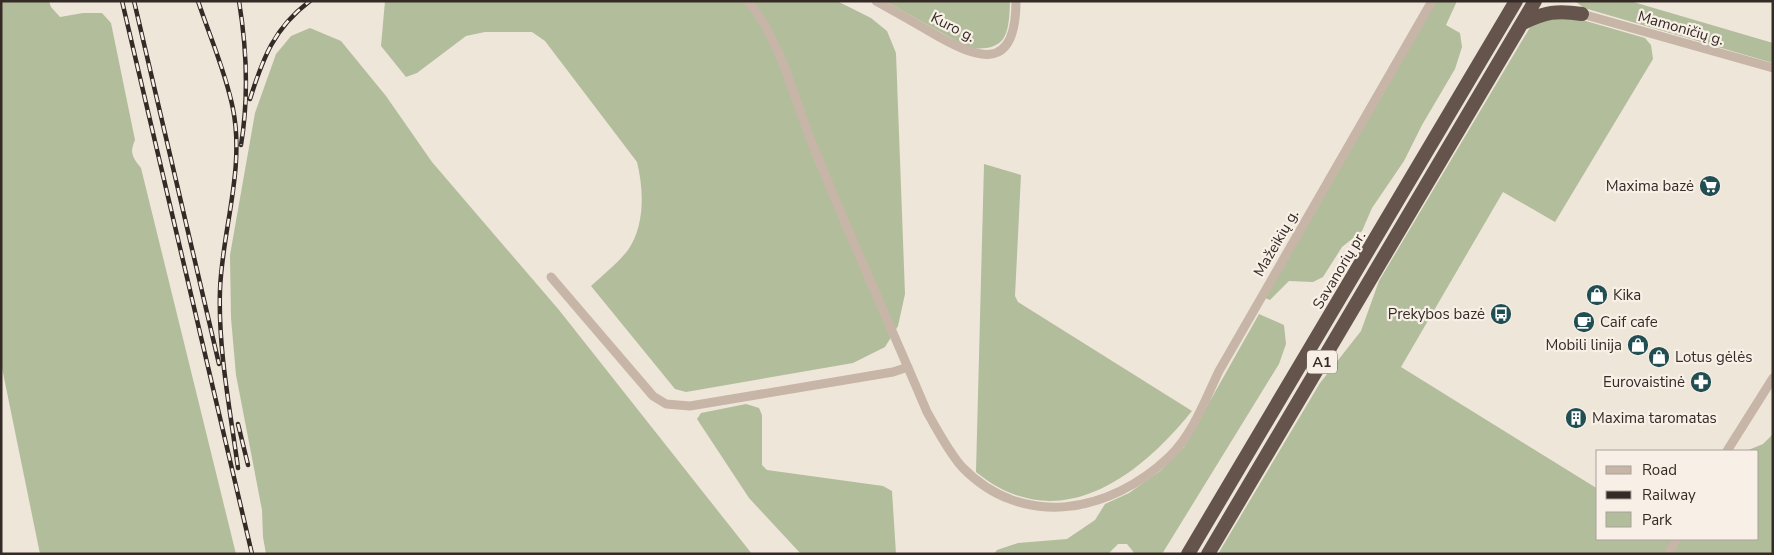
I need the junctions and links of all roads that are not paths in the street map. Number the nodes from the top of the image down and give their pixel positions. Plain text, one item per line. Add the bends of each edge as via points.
1 (748, 1) edge
2 (876, 1) edge
3 (1016, 1) edge
4 (1432, 1) edge
5 (1516, 1) edge
6 (1535, 1) edge
7 (1570, 1) edge
8 (1582, 14) junction
9 (1522, 24) junction
10 (1773, 68) edge
11 (551, 277) dead end
12 (908, 367) junction
13 (1773, 378) edge
14 (1728, 450) edge
15 (1676, 540) edge
16 (1188, 554) edge
17 (1208, 554) edge
18 (1669, 554) edge

1 - 12 street, Mažeikių g. via 776,47 812,142
2 - 3 street, Kuro g. via 962,50 979,55 992,54 1010,40
4 - 12 street, Mažeikių g. via 1218,371 1190,430 1170,456 1130,486 1094,503 1059,508 1040,507 994,492 971,475 950,450
5 - 16 highway, Savanorių pr. / A1
6 - 9 highway, A1
7 - 8 highway
8 - 9 highway via 1543,13
8 - 10 street, Mamoničių g.
9 - 17 highway, A1
11 - 12 street via 653,396 666,404 690,406
13 - 14 street
15 - 18 street

